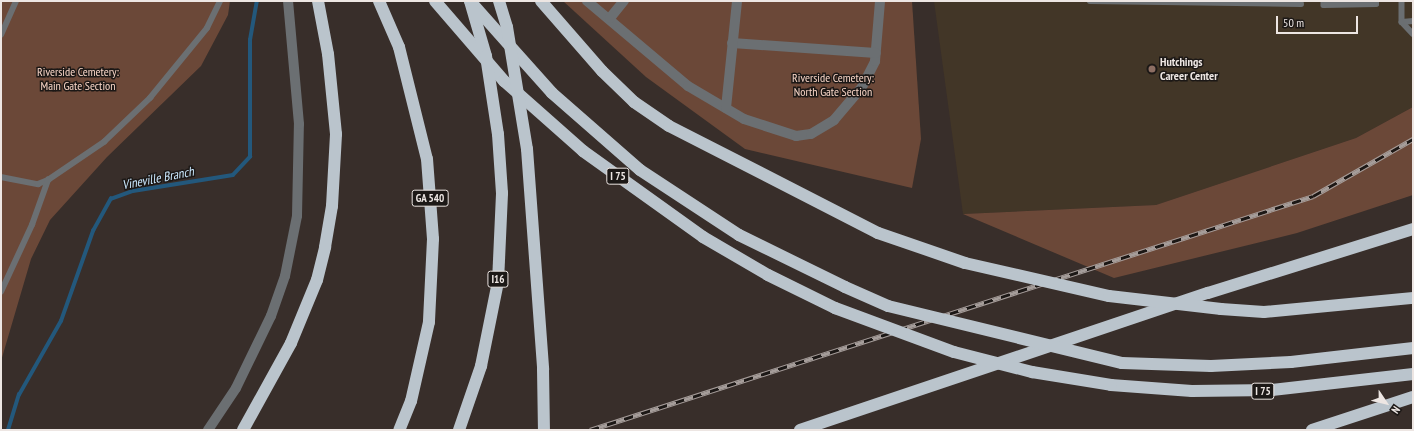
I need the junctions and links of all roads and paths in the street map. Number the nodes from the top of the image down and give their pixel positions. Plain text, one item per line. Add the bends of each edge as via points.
1 (16, 1) edge
2 (220, 1) edge
3 (288, 1) edge
4 (318, 1) edge
5 (379, 1) edge
6 (435, 1) edge
7 (470, 1) edge
8 (499, 1) edge
9 (542, 1) edge
10 (587, 1) edge
11 (624, 1) edge
12 (736, 1) edge
13 (880, 1) edge
14 (1090, 1) edge
15 (1324, 1) edge
16 (1376, 1) edge
17 (1402, 1) edge
18 (1301, 4) dead end
19 (610, 18) junction
20 (1413, 21) edge
21 (1402, 22) junction
22 (1413, 34) edge
23 (1, 35) edge
24 (732, 43) junction
25 (876, 53) junction
26 (726, 108) junction
27 (1, 177) edge
28 (48, 180) junction
29 (1413, 229) edge
30 (1, 292) edge
31 (1413, 298) edge
32 (1413, 348) edge
33 (1413, 374) edge
34 (1413, 397) edge
35 (461, 425) edge
36 (208, 430) edge
37 (243, 430) edge
38 (399, 430) edge
39 (544, 430) edge
40 (800, 430) edge
41 (1312, 430) edge

1 - 23 lane
2 - 28 lane via 207,28 145,103 104,142
3 - 36 street via 299,124 297,216 285,276 271,316 236,388
4 - 37 highway via 328,54 336,134 332,206 325,247 316,280 291,343
5 - 38 highway, GA 540 via 399,48 428,159 433,239 429,322 411,400
6 - 33 highway, I 75, bridge via 504,81 583,151 703,237 768,275 835,308 960,354 1032,372 1111,385 1192,391 1272,390
7 - 32 highway, I 75, bridge via 552,93 640,170 739,235 888,306 1122,363 1211,366 1291,362
7 - 35 highway, I16, bridge via 486,56 498,134 502,223 498,282 482,359
8 - 39 highway, bridge via 507,27 527,149 543,369
9 - 31 highway, bridge via 602,71 634,102 669,126 878,233 965,263 1109,296 1221,309 1264,312
10 - 19 street
11 - 19 street
12 - 24 street
13 - 25 street
14 - 18 lane
15 - 16 lane via 1324,6 1376,4
17 - 21 lane
19 - 26 street via 688,86
20 - 21 lane
21 - 22 lane
24 - 25 street
24 - 26 street
25 - 26 street via 862,87 847,107 811,134 796,136 770,130
27 - 28 lane via 38,184
28 - 30 lane via 32,225
29 - 40 highway via 1208,293
34 - 41 highway

